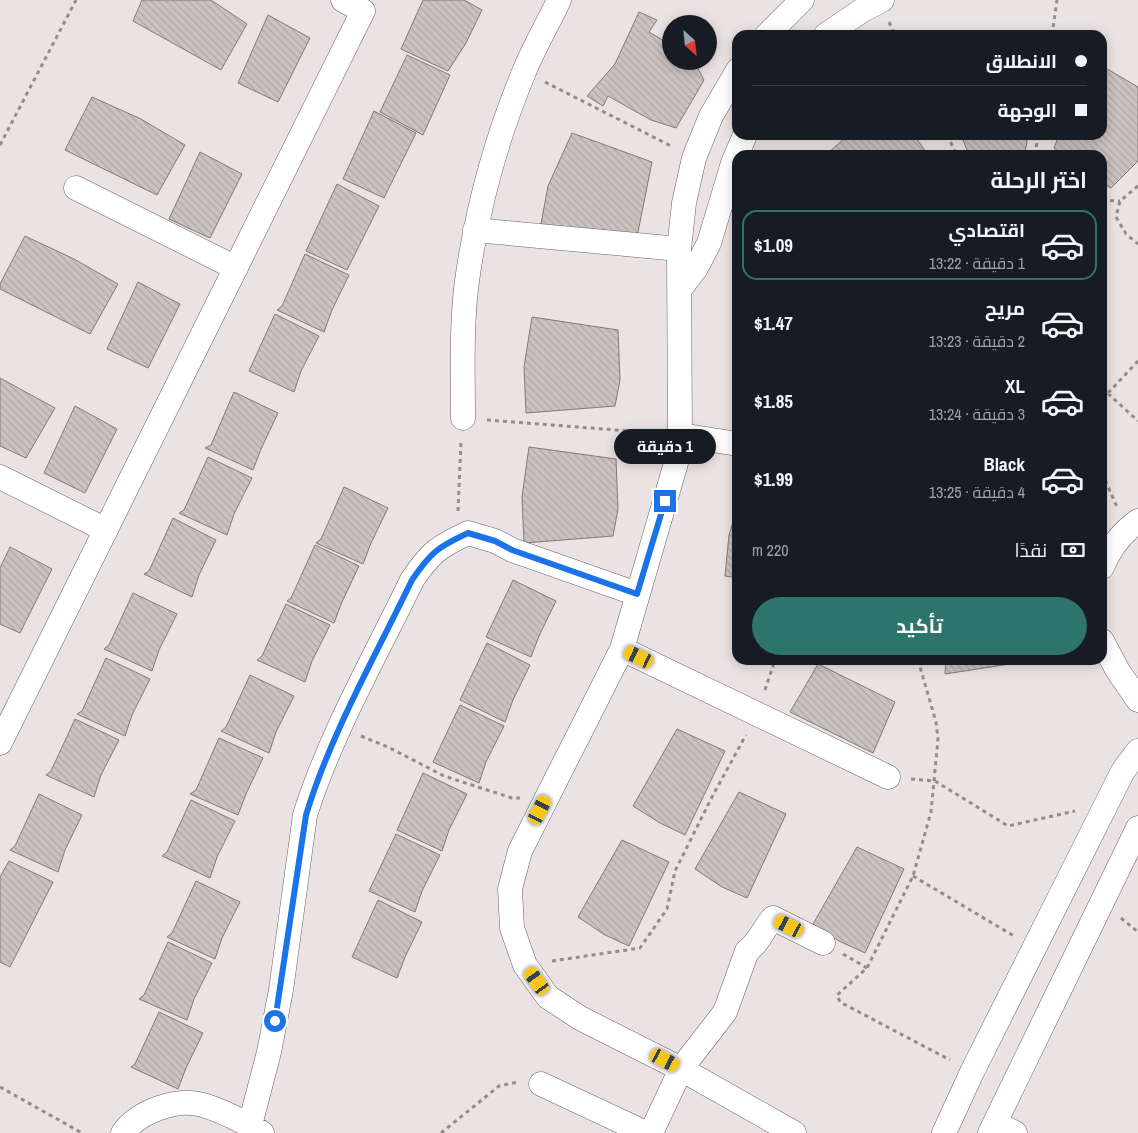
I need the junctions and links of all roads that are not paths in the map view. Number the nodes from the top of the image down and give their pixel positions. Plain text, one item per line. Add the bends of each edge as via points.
1 (343, 0) edge
2 (560, 0) edge
3 (802, 0) edge
4 (882, 0) edge
5 (771, 30) edge
6 (833, 30) edge
7 (732, 80) edge
8 (732, 166) edge
9 (76, 188) dead end
10 (475, 230) junction
11 (679, 249) junction
12 (236, 268) junction
13 (680, 289) junction
14 (463, 418) road end
15 (680, 435) junction
16 (732, 443) edge
17 (0, 477) edge
18 (1132, 525) edge
19 (106, 530) junction
20 (1107, 554) edge
21 (637, 594) junction
22 (622, 649) junction
23 (1107, 650) edge
24 (1138, 700) edge
25 (0, 743) edge
26 (1138, 751) edge
27 (888, 777) road end
28 (1138, 828) edge
29 (823, 943) dead end
30 (681, 1069) junction
31 (541, 1084) road end
32 (256, 1129) edge
33 (1000, 1130) edge
34 (123, 1133) edge
35 (646, 1133) edge
36 (651, 1133) edge
37 (794, 1133) edge
38 (944, 1133) edge

1 - 12 street via 363,11
2 - 10 street via 524,71 495,149
3 - 5 street
4 - 6 street
7 - 11 street via 711,116 694,158 684,203
8 - 13 street via 709,243
9 - 12 street
10 - 11 street
10 - 14 street via 463,336
11 - 13 street
12 - 19 street
13 - 15 street
15 - 16 street
15 - 21 street via 676,463
17 - 19 street
18 - 20 street
19 - 25 street
21 - 22 street
21 - 32 street via 468,533 427,557 412,580 340,728 306,815 281,990
22 - 27 street
22 - 30 street via 520,851 510,889 512,928 525,966 548,997 580,1018
23 - 24 street
26 - 38 street via 1123,771
28 - 33 street
29 - 30 street via 773,918 747,951 725,1012
30 - 36 street
30 - 37 street
31 - 35 street
32 - 34 street via 201,1104 174,1104 148,1112

